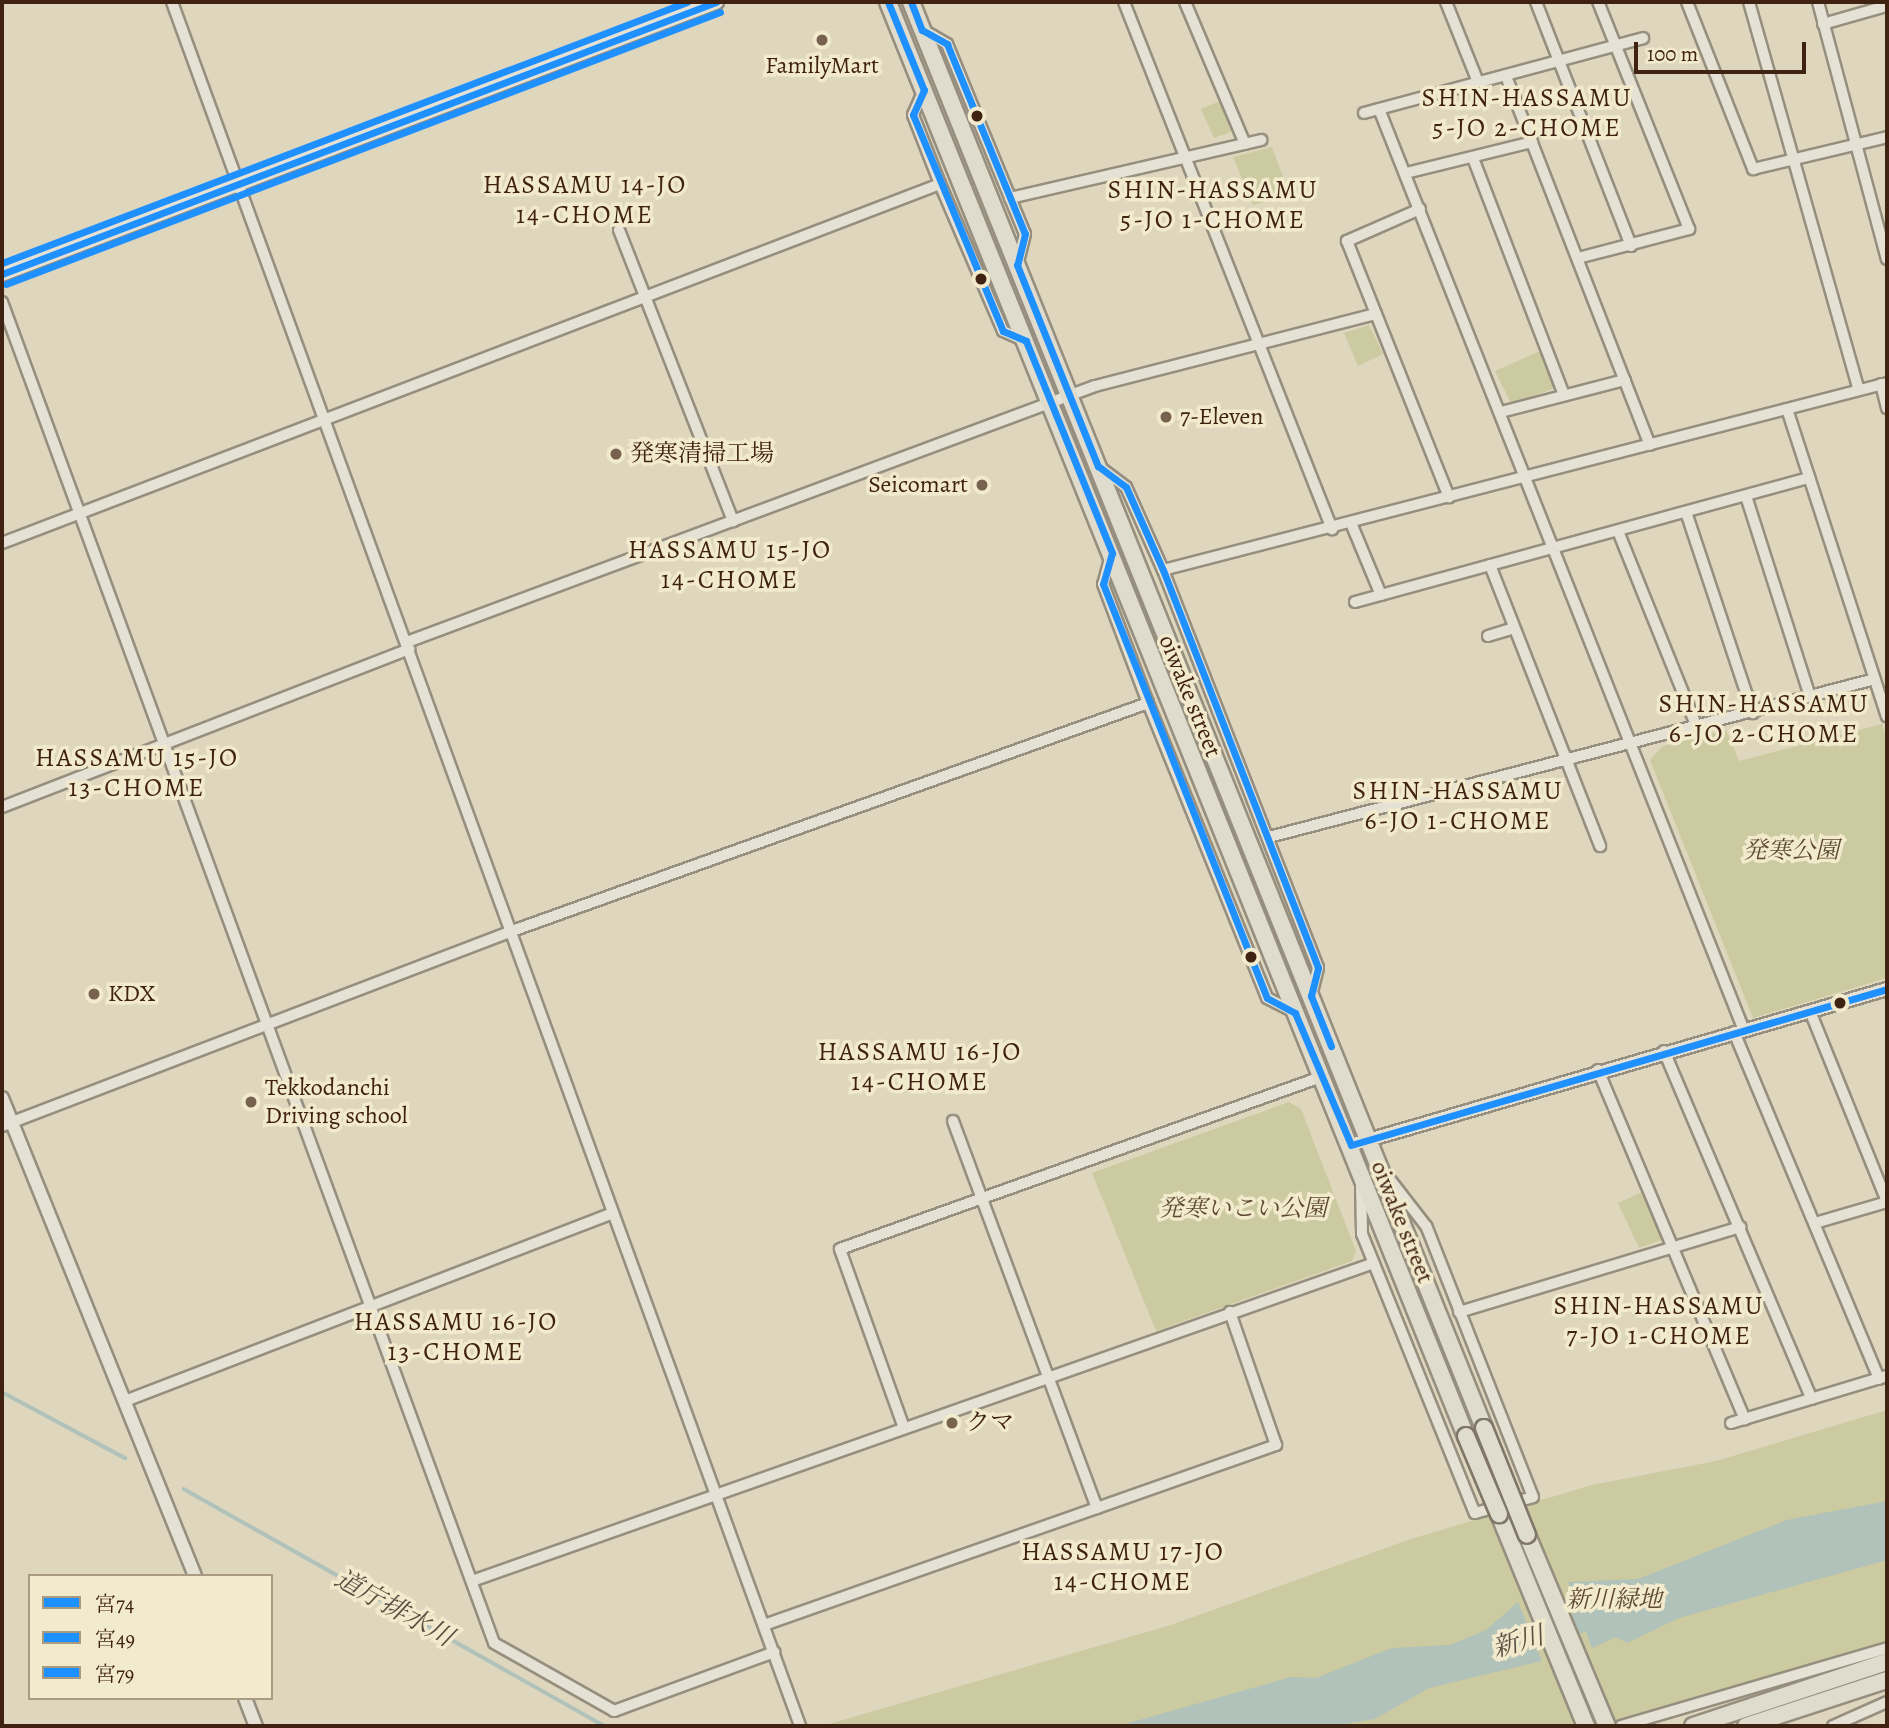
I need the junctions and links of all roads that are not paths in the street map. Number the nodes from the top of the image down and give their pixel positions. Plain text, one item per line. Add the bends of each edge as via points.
1 (172, 2) edge
2 (716, 2) edge
3 (888, 2) edge
4 (911, 2) edge
5 (1124, 2) edge
6 (1185, 2) edge
7 (1446, 2) edge
8 (1536, 2) edge
9 (1598, 2) edge
10 (1687, 2) edge
11 (1749, 2) edge
12 (1818, 2) edge
13 (1886, 6) edge
14 (1824, 24) junction
15 (922, 30) junction
16 (1643, 38) dead end
17 (1614, 46) junction
18 (1559, 61) junction
19 (1506, 76) junction
20 (1478, 82) junction
21 (924, 90) junction
22 (1379, 109) junction
23 (1364, 113) dead end
24 (1887, 137) edge
25 (1261, 140) dead end
26 (1532, 142) junction
27 (1245, 144) junction
28 (1857, 146) junction
29 (1186, 156) junction
30 (1473, 158) junction
31 (1793, 161) junction
32 (1406, 173) junction
33 (238, 182) junction
34 (940, 184) junction
35 (1010, 198) junction
36 (1420, 209) junction
37 (620, 230) dead end
38 (1632, 246) junction
39 (1578, 258) junction
40 (1887, 259) edge
41 (1017, 265) junction
42 (2, 274) edge
43 (645, 295) junction
44 (2, 302) edge
45 (1376, 314) junction
46 (1026, 341) junction
47 (1255, 342) junction
48 (1625, 380) junction
49 (1884, 383) edge
50 (1859, 390) junction
51 (1069, 396) junction
52 (1564, 396) junction
53 (1052, 404) junction
54 (1887, 408) edge
55 (1787, 409) junction
56 (1501, 412) junction
57 (325, 419) junction
58 (1650, 445) junction
59 (1098, 466) junction
60 (1526, 478) junction
61 (1810, 478) junction
62 (1746, 496) junction
63 (1449, 497) junction
64 (1686, 512) junction
65 (80, 514) junction
66 (733, 521) junction
67 (1351, 523) junction
68 (1332, 529) junction
69 (1618, 531) junction
70 (2, 543) edge
71 (1553, 549) junction
72 (1112, 553) junction
73 (1490, 565) junction
74 (1163, 570) junction
75 (1381, 595) junction
76 (1355, 602) dead end
77 (1514, 628) junction
78 (1488, 636) dead end
79 (408, 645) junction
80 (1875, 679) junction
81 (1810, 697) junction
82 (1148, 703) junction
83 (1753, 713) junction
84 (1887, 716) edge
85 (1697, 728) junction
86 (1631, 742) junction
87 (164, 743) junction
88 (1567, 760) junction
89 (2, 807) edge
90 (1269, 838) junction
91 (1600, 846) dead end
92 (512, 931) junction
93 (1887, 990) edge
94 (1311, 996) junction
95 (1810, 1011) junction
96 (1294, 1013) junction
97 (268, 1026) junction
98 (1739, 1030) junction
99 (1664, 1051) junction
100 (1598, 1070) junction
101 (1321, 1077) junction
102 (2, 1098) edge
103 (953, 1121) dead end
104 (7, 1124) edge
105 (1368, 1139) junction
106 (1351, 1145) junction
107 (1378, 1162) junction
108 (1362, 1170) junction
109 (984, 1199) junction
110 (613, 1213) junction
111 (1815, 1223) junction
112 (1740, 1227) junction
113 (1674, 1248) junction
114 (1374, 1263) junction
115 (372, 1308) junction
116 (1459, 1311) junction
117 (1230, 1312) junction
118 (1052, 1375) junction
119 (1883, 1377) edge
120 (1812, 1399) junction
121 (124, 1401) junction
122 (1745, 1419) junction
123 (1731, 1423) dead end
124 (904, 1428) junction
125 (716, 1492) junction
126 (1097, 1508) junction
127 (194, 1574) edge
128 (472, 1581) junction
129 (764, 1625) junction
130 (1887, 1648) edge
131 (774, 1652) junction
132 (1887, 1662) edge
133 (1887, 1680) edge
134 (245, 1700) edge
135 (1887, 1702) edge
136 (256, 1726) edge
137 (800, 1726) edge
138 (1586, 1726) edge
139 (1607, 1726) edge
140 (1621, 1726) edge
141 (1693, 1726) edge
142 (1746, 1726) edge
143 (1833, 1726) edge

1 - 33 street
2 - 33 main road
3 - 21 main road, oiwake street
4 - 15 main road, oiwake street
5 - 29 street
6 - 27 street
7 - 20 street
8 - 18 street
9 - 17 street
10 - 31 street via 1753,169
11 - 31 street
12 - 14 street
13 - 14 street
14 - 28 street
15 - 35 street via 947,44
15 - 41 main road, oiwake street
16 - 17 street
17 - 18 street
17 - 38 street via 1689,229
18 - 19 street
18 - 38 street
19 - 20 street
19 - 26 street
20 - 22 street
21 - 34 street via 913,115
21 - 46 main road, oiwake street
22 - 23 street
22 - 32 street
24 - 28 street
25 - 27 street
26 - 30 street
26 - 39 street
27 - 29 street
28 - 31 street
28 - 40 street
29 - 35 street
29 - 47 street
30 - 32 street
30 - 52 street
31 - 50 street
32 - 36 street
33 - 42 main road
33 - 57 street
34 - 43 street
34 - 46 street via 1003,331
35 - 41 street via 1025,234
36 - 45 street via 1347,241
36 - 56 street
37 - 43 street
38 - 39 street
39 - 48 street
41 - 51 main road, oiwake street
43 - 57 street
43 - 66 street
44 - 65 street
45 - 47 street
45 - 63 street
46 - 53 main road, oiwake street
47 - 51 street
47 - 68 street
48 - 52 street
48 - 58 street
49 - 50 street
49 - 54 street
50 - 55 street
51 - 53 street
51 - 59 main road, oiwake street
52 - 56 street
53 - 66 street
53 - 72 main road, oiwake street
55 - 58 street
55 - 61 street
56 - 60 street
57 - 65 street
57 - 79 street
58 - 60 street
59 - 74 street via 1126,487
59 - 94 main road, oiwake street
60 - 63 street
60 - 71 street
61 - 62 street
61 - 80 street
62 - 64 street
62 - 81 street
63 - 67 street
64 - 69 street
64 - 83 street
65 - 70 street
65 - 87 street
66 - 79 street
67 - 68 street
67 - 75 street
68 - 74 street
69 - 71 street
69 - 85 street
71 - 73 street
71 - 86 street
72 - 82 street via 1103,584
72 - 96 main road, oiwake street
73 - 75 street
73 - 77 street
74 - 90 street
75 - 76 street
77 - 78 street
77 - 88 street
79 - 87 street
79 - 92 street
80 - 81 street
80 - 84 street
81 - 83 street
82 - 92 street
82 - 96 street via 1267,998
83 - 85 street
85 - 86 street
86 - 88 street
86 - 98 street
87 - 89 street
87 - 97 street
88 - 90 street
88 - 91 street
90 - 94 street via 1318,968
92 - 97 street
92 - 110 street
93 - 95 street
94 - 105 main road, oiwake street
95 - 98 street
95 - 111 street via 1887,1202
96 - 101 main road, oiwake street
97 - 104 street
97 - 115 street
98 - 99 street
98 - 111 street
99 - 100 street
99 - 112 street
100 - 105 street
100 - 113 street
101 - 106 main road, oiwake street
101 - 109 street
102 - 104 street
103 - 109 street
104 - 121 street
105 - 106 street
105 - 107 main road, oiwake street
106 - 108 main road, oiwake street
107 - 116 street via 1426,1226
107 - 139 main road, oiwake street, bridge
108 - 114 street via 1358,1220
108 - 138 main road, oiwake street, bridge
109 - 118 street
109 - 124 street via 840,1249
110 - 115 street
110 - 125 street
111 - 119 street
112 - 113 street
112 - 120 street
113 - 116 street
113 - 122 street
114 - 116 street via 1475,1513 1533,1497
114 - 117 street
115 - 121 street
115 - 128 street
117 - 118 street
117 - 126 street via 1276,1445
118 - 124 street
118 - 126 street
119 - 120 street
120 - 122 street
121 - 127 street
122 - 123 street
124 - 125 street
125 - 128 street
125 - 129 street
126 - 129 street
128 - 131 street via 503,1652 614,1711
129 - 131 street
130 - 140 street
131 - 137 street
132 - 141 main road
133 - 142 main road
134 - 136 street
135 - 143 street

